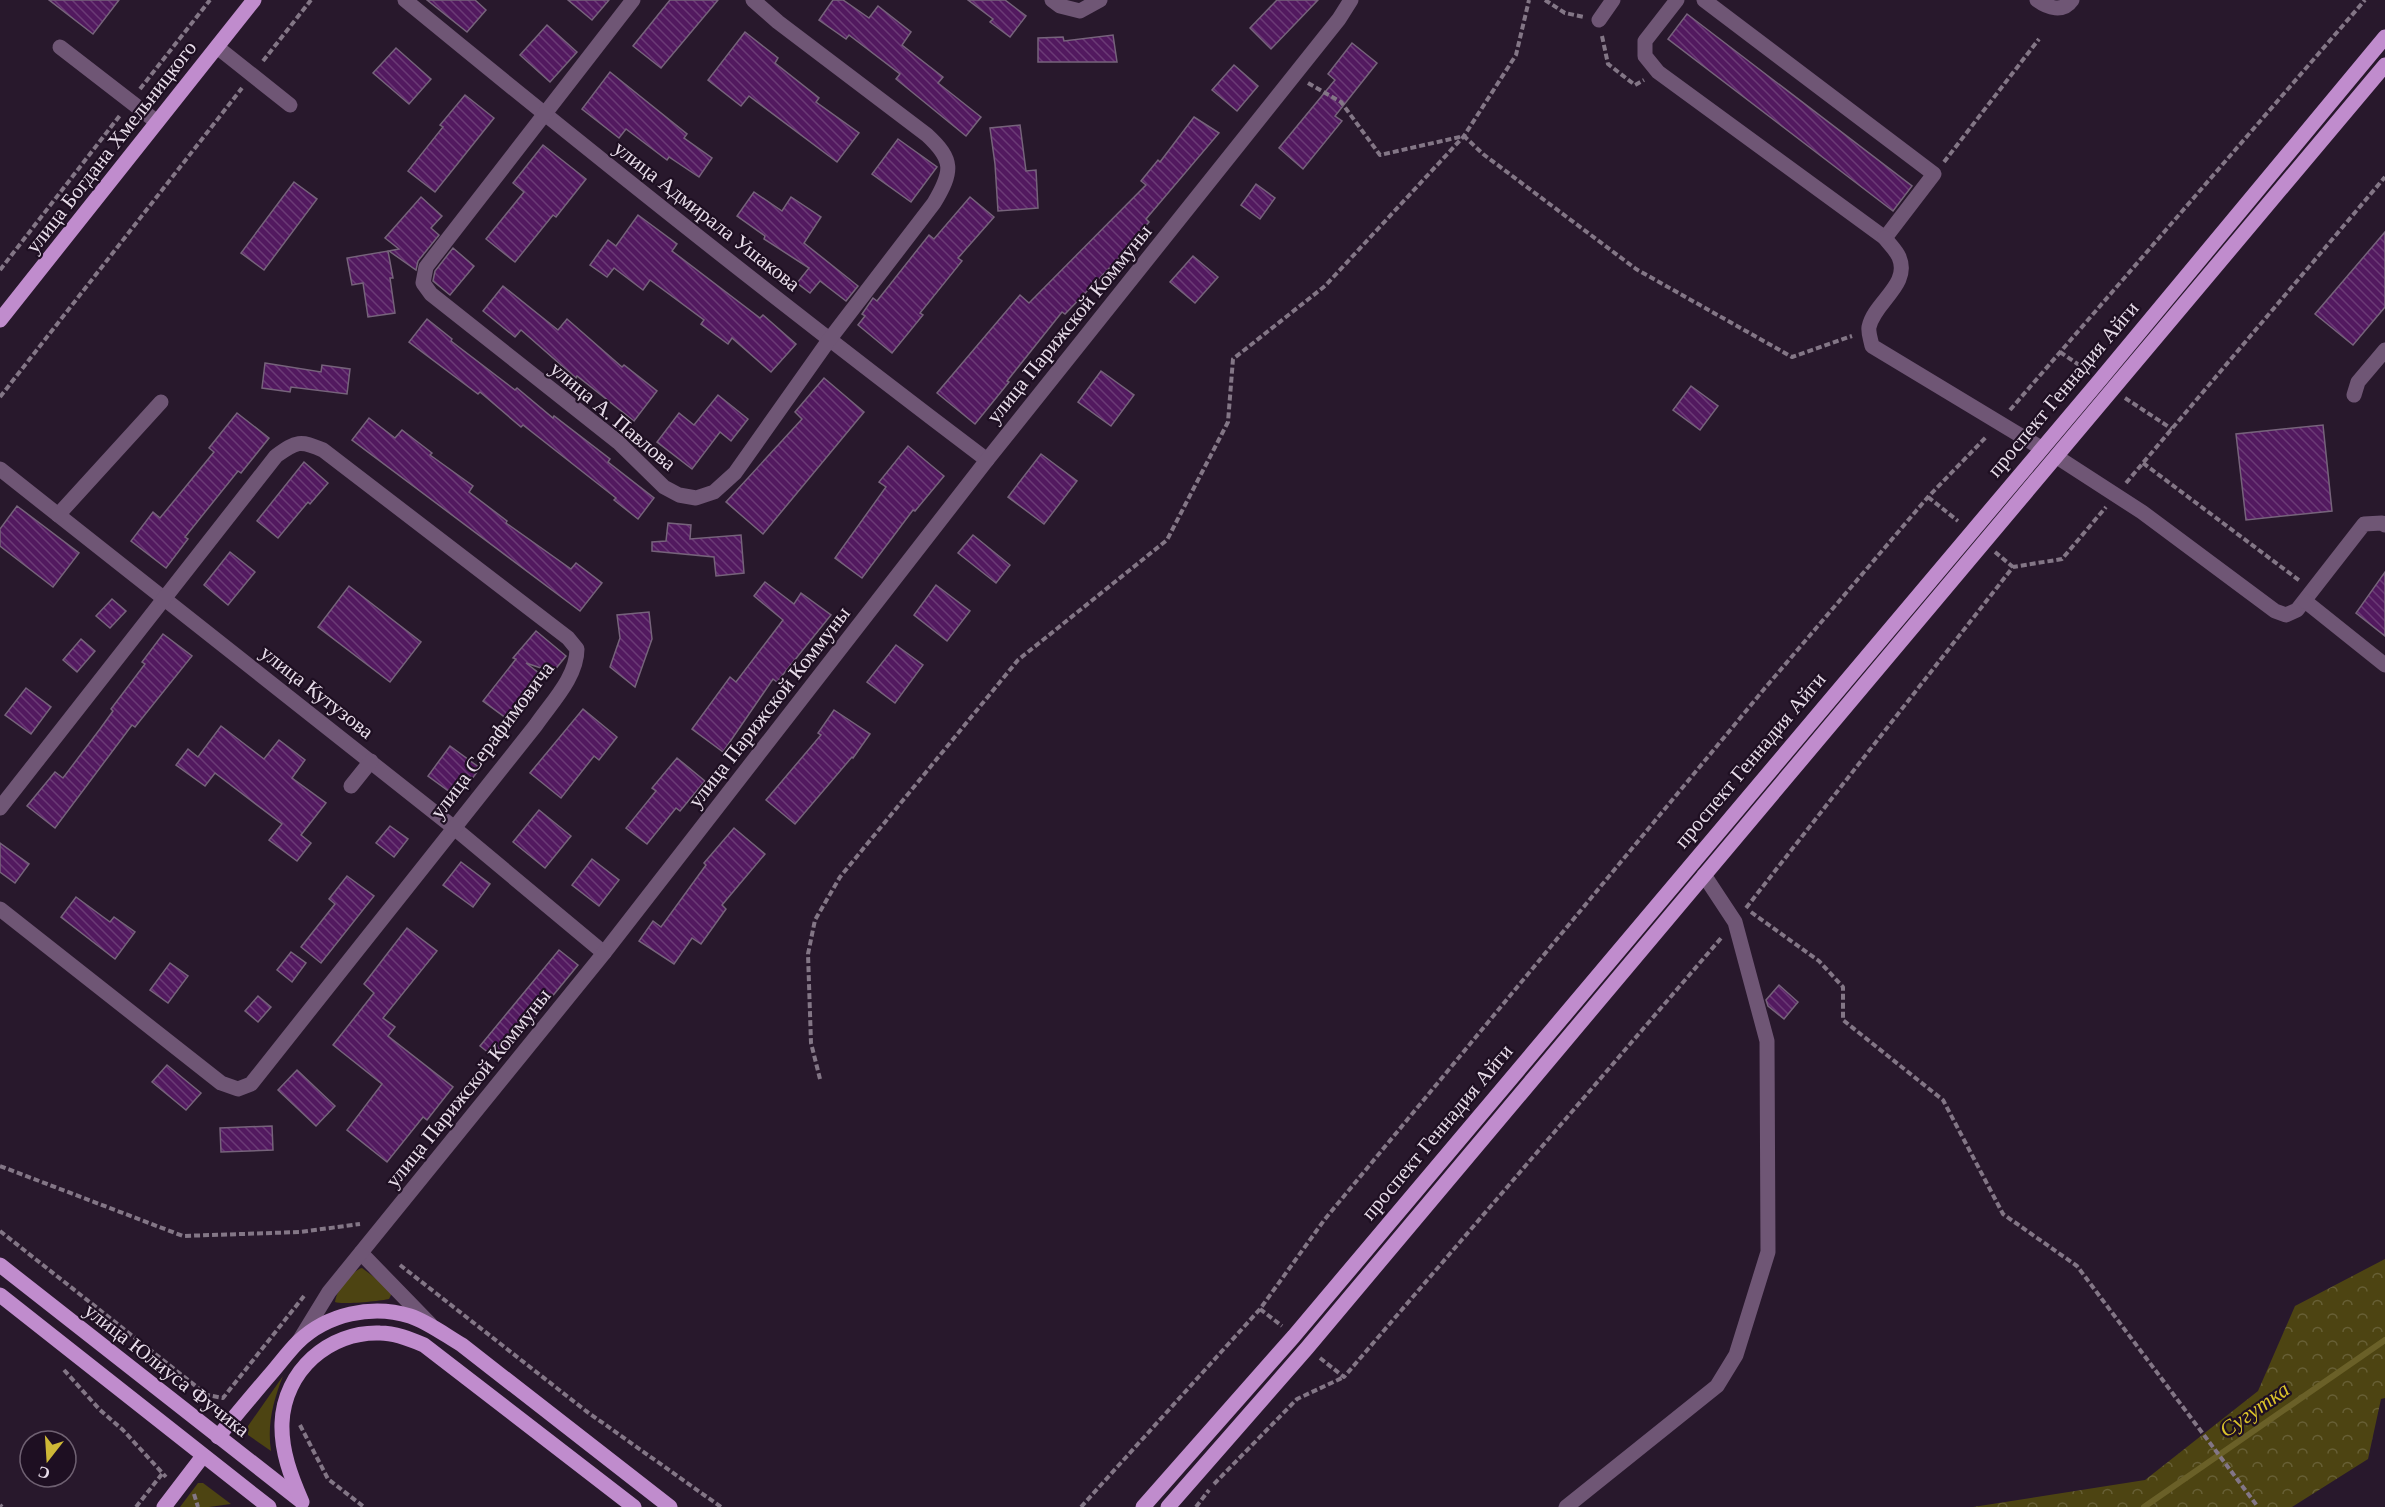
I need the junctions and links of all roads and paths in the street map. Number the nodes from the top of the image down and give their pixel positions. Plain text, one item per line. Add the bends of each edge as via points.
1 (210, 0) edge
2 (254, 0) edge
3 (311, 0) edge
4 (405, 0) edge
5 (633, 0) edge
6 (753, 0) edge
7 (1052, 0) edge
8 (1100, 0) edge
9 (1351, 0) edge
10 (1529, 0) edge
11 (1545, 0) edge
12 (1613, 0) edge
13 (1677, 0) edge
14 (1704, 0) edge
15 (2037, 0) edge
16 (2072, 0) edge
17 (2366, 0) edge
18 (1599, 20) junction
19 (2385, 37) edge
20 (2039, 39) dead end
21 (60, 47) dead end
22 (217, 47) junction
23 (261, 64) dead end
24 (2385, 65) edge
25 (1658, 72) junction
26 (1294, 75) junction
27 (246, 84) dead end
28 (131, 102) junction
29 (290, 105) dead end
30 (545, 115) junction
31 (157, 122) junction
32 (1464, 136) junction
33 (1934, 174) junction
34 (2385, 177) edge
35 (1885, 238) junction
36 (0, 270) edge
37 (0, 320) edge
38 (1868, 329) junction
39 (829, 340) junction
40 (2385, 350) edge
41 (2060, 352) junction
42 (2088, 372) dead end
43 (2354, 395) dead end
44 (0, 397) edge
45 (2126, 398) dead end
46 (160, 402) dead end
47 (2008, 412) dead end
48 (2172, 429) junction
49 (1988, 436) dead end
50 (2041, 448) junction
51 (2057, 458) junction
52 (987, 460) junction
53 (2143, 463) junction
54 (0, 469) edge
55 (2122, 488) dead end
56 (1928, 497) junction
57 (2105, 508) dead end
58 (58, 515) junction
59 (1961, 524) dead end
60 (2385, 525) edge
61 (1994, 552) dead end
62 (2013, 567) junction
63 (2309, 595) junction
64 (165, 597) junction
65 (2385, 665) edge
66 (371, 761) junction
67 (351, 786) dead end
68 (0, 808) edge
69 (453, 827) junction
70 (1704, 875) junction
71 (1745, 908) junction
72 (0, 909) edge
73 (1740, 915) dead end
74 (1725, 934) dead end
75 (604, 953) junction
76 (820, 1078) dead end
77 (0, 1166) edge
78 (0, 1231) edge
79 (353, 1233) dead end
80 (361, 1253) junction
81 (394, 1260) dead end
82 (0, 1265) edge
83 (309, 1288) dead end
84 (0, 1295) edge
85 (1260, 1309) junction
86 (431, 1326) junction
87 (1283, 1327) dead end
88 (299, 1341) junction
89 (1317, 1356) dead end
90 (61, 1367) dead end
91 (1344, 1377) junction
92 (293, 1421) dead end
93 (218, 1437) junction
94 (203, 1456) junction
95 (305, 1505) edge
96 (136, 1507) edge
97 (164, 1507) edge
98 (269, 1507) edge
99 (364, 1507) edge
100 (634, 1507) edge
101 (670, 1507) edge
102 (721, 1507) edge
103 (1081, 1507) edge
104 (1143, 1507) edge
105 (1168, 1507) edge
106 (1196, 1507) edge
107 (1566, 1507) edge
108 (2258, 1507) edge

1 - 28 path
2 - 22 main road, улица Богдана Хмельницкого
3 - 23 path
4 - 30 street, улица Адмирала Ушакова
5 - 30 street, улица А. Павлова
6 - 39 street, улица А. Павлова via 927,135 944,151 949,164 944,185 934,202
7 - 8 street via 1080,11
9 - 26 street, улица Парижской Коммуны
10 - 32 path via 1516,56
11 - 18 path via 1565,13
12 - 18 street
13 - 25 street via 1646,41 1645,56
14 - 33 street
15 - 16 street via 2057,9 2068,6
17 - 41 path
18 - 25 path via 1608,64 1635,85
19 - 50 main road, проспект Геннадия Айги
20 - 33 path
21 - 28 street
22 - 29 street
22 - 31 main road, улица Богдана Хмельницкого
24 - 51 main road, проспект Геннадия Айги
25 - 35 street
26 - 32 path via 1341,102 1380,155
26 - 52 street, улица Парижской Коммуны
27 - 44 path
28 - 31 street
28 - 36 path
30 - 39 street, улица Адмирала Ушакова
30 - 39 street, улица А. Павлова via 426,267 423,282 431,294 618,442 664,487 696,498 714,492 735,473
31 - 37 main road, улица Богдана Хмельницкого
32 - 38 path via 1636,269 1792,357
32 - 76 path via 1325,286 1233,359 1228,422 1167,540 1018,660 840,877 815,920 808,954 811,1043
33 - 35 street
34 - 48 path
35 - 38 street via 1899,257 1901,271
38 - 50 street via 1872,346
39 - 52 street, улица Адмирала Ушакова
40 - 43 street via 2358,382
41 - 42 path
41 - 47 path
45 - 48 path
46 - 58 street
48 - 53 path
49 - 56 path
50 - 51 main road
50 - 104 main road, проспект Геннадия Айги via 1301,1327
51 - 63 street via 2142,512 2275,611 2286,615 2297,610
51 - 70 main road, проспект Геннадия Айги
52 - 75 street, улица Парижской Коммуны
53 - 55 path
53 - 63 path
54 - 58 street, улица Кутузова
56 - 59 path
56 - 85 path via 1325,1219
57 - 62 path via 2062,559
58 - 64 street, улица Кутузова
60 - 63 street via 2364,524
61 - 62 path
62 - 71 path
63 - 65 street
64 - 66 street, улица Кутузова
64 - 68 street, улица Серафимовича
64 - 69 street, улица Серафимовича via 276,456 305,442 323,450 568,638 577,649 577,661 563,687
66 - 67 street
66 - 69 street, улица Кутузова
69 - 72 street, улица Серафимовича via 251,1084 238,1089 222,1083
69 - 75 street, улица Кутузова
70 - 105 main road, проспект Геннадия Айги via 1307,1348
70 - 107 street via 1735,922 1767,1041 1768,1252 1736,1355 1717,1386
71 - 73 path
71 - 108 path via 1819,961 1843,987 1843,1020 1943,1100 2002,1215 2077,1266
74 - 91 path
75 - 80 street, улица Парижской Коммуны
77 - 79 path via 183,1236 300,1232 360,1224
78 - 83 path via 207,1395 223,1398
80 - 86 street
80 - 88 street, улица Парижской Коммуны via 329,1292
81 - 102 path via 586,1411
82 - 93 main road, улица Юлиуса Фучика
84 - 94 main road
85 - 87 path
85 - 103 path
86 - 88 main road via 410,1316 368,1311 326,1323
86 - 101 main road
88 - 93 main road, улица Парижской Коммуны
89 - 91 path
90 - 96 path via 164,1476
91 - 106 path via 1297,1399
92 - 99 path via 301,1426 328,1479
93 - 95 main road, улица Юлиуса Фучика
94 - 97 main road
94 - 98 main road
95 - 100 main road via 290,1476 283,1445 282,1421 291,1388 299,1373 325,1347 362,1333 382,1332 404,1337 432,1351

